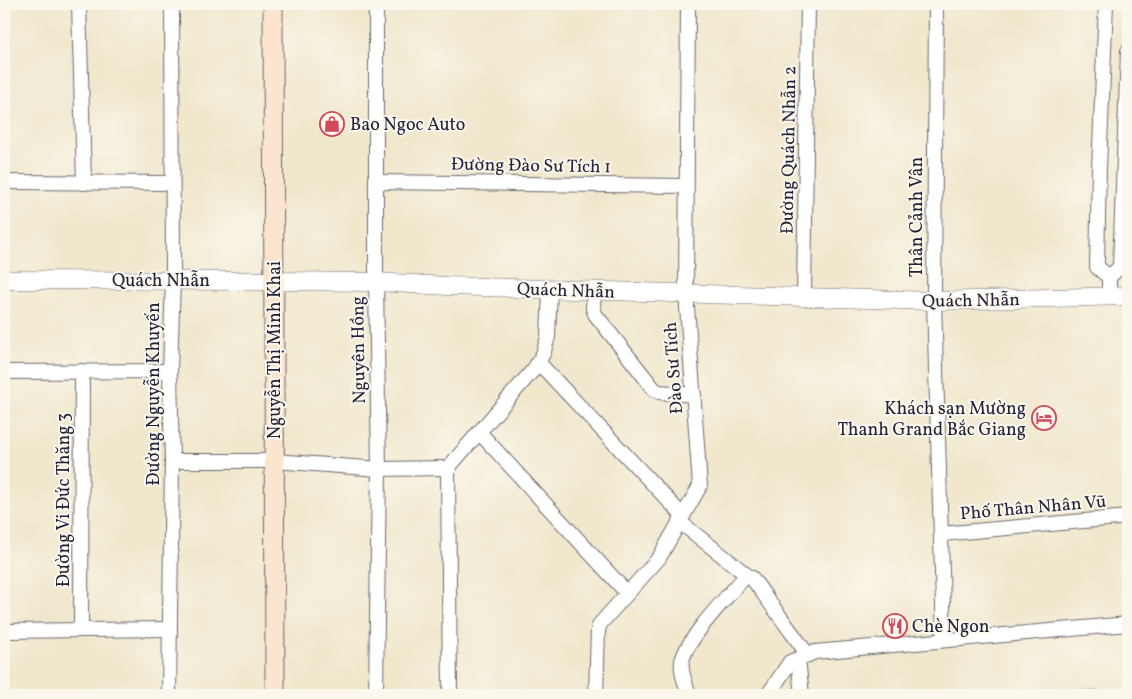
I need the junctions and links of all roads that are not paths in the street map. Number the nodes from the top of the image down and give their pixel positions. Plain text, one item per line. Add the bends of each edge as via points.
1 (79, 4) edge
2 (172, 4) edge
3 (273, 4) edge
4 (376, 4) edge
5 (688, 4) edge
6 (808, 4) edge
7 (936, 4) edge
8 (1106, 4) edge
9 (1128, 51) edge
10 (4, 182) edge
11 (376, 182) junction
12 (84, 183) junction
13 (172, 183) junction
14 (686, 186) junction
15 (1109, 278) junction
16 (4, 280) edge
17 (173, 280) junction
18 (274, 281) junction
19 (376, 282) junction
20 (550, 289) junction
21 (594, 291) junction
22 (686, 293) junction
23 (1128, 296) edge
24 (804, 297) junction
25 (1109, 297) junction
26 (934, 301) junction
27 (538, 362) junction
28 (82, 371) junction
29 (170, 371) junction
30 (4, 372) edge
31 (694, 395) junction
32 (479, 432) junction
33 (172, 461) junction
34 (274, 461) junction
35 (448, 468) junction
36 (379, 469) junction
37 (1128, 517) edge
38 (682, 519) junction
39 (941, 534) junction
40 (748, 576) junction
41 (627, 593) junction
42 (1128, 624) edge
43 (170, 629) junction
44 (81, 630) junction
45 (4, 631) edge
46 (944, 640) junction
47 (803, 657) junction
48 (169, 695) edge
49 (275, 695) edge
50 (376, 695) edge
51 (450, 695) edge
52 (596, 695) edge
53 (689, 695) edge
54 (768, 695) edge
55 (802, 695) edge

1 - 12 street
2 - 13 street, Đường Nguyễn Khuyến
3 - 18 main road, Nguyễn Thị Minh Khai
4 - 11 street, Nguyên Hồng
5 - 14 street, Đào Sư Tích
6 - 24 street, Đường Quách Nhẫn 2
7 - 26 street, Thân Cảnh Vân
8 - 15 street via 1098,266
9 - 15 street via 1120,267
10 - 12 street
11 - 14 street, Đường Đào Sư Tích 1
11 - 19 street, Nguyên Hồng
12 - 13 street
13 - 17 street, Đường Nguyễn Khuyến
14 - 22 street, Đào Sư Tích
15 - 25 street
16 - 17 street, Quách Nhẫn
17 - 18 street, Quách Nhẫn
17 - 29 street, Đường Nguyễn Khuyến
18 - 19 street, Quách Nhẫn
18 - 34 main road, Nguyễn Thị Minh Khai
19 - 20 street, Quách Nhẫn
19 - 36 street, Nguyên Hồng
20 - 21 street, Quách Nhẫn
20 - 27 street via 548,337
21 - 22 street, Quách Nhẫn
21 - 31 street via 595,314 654,388 659,392
22 - 24 street, Quách Nhẫn
22 - 31 street, Đào Sư Tích
23 - 25 street, Quách Nhẫn
24 - 26 street, Quách Nhẫn
25 - 26 street, Quách Nhẫn
26 - 39 street, Thân Cảnh Vân
27 - 32 street
27 - 38 street
28 - 29 street
28 - 30 street
28 - 44 street, Đường Vi Đức Thăng 3
29 - 33 street, Đường Nguyễn Khuyến
31 - 38 street, Đào Sư Tích via 700,482
32 - 35 street
32 - 41 street
33 - 34 street
33 - 43 street, Đường Nguyễn Khuyến
34 - 36 street
34 - 49 main road, Nguyễn Thị Minh Khai
35 - 36 street
35 - 51 street
36 - 50 street, Nguyên Hồng
37 - 39 street, Phố Thân Nhân Vũ
38 - 40 street
38 - 41 street, Đào Sư Tích via 659,558
39 - 46 street, Thân Cảnh Vân
40 - 47 street
40 - 53 street via 702,626 685,654 682,668
41 - 52 street, Đào Sư Tích via 603,619 598,630
42 - 46 street
43 - 44 street
43 - 48 street, Đường Nguyễn Khuyến
44 - 45 street
46 - 47 street via 815,652
47 - 54 street via 790,662
47 - 55 street

